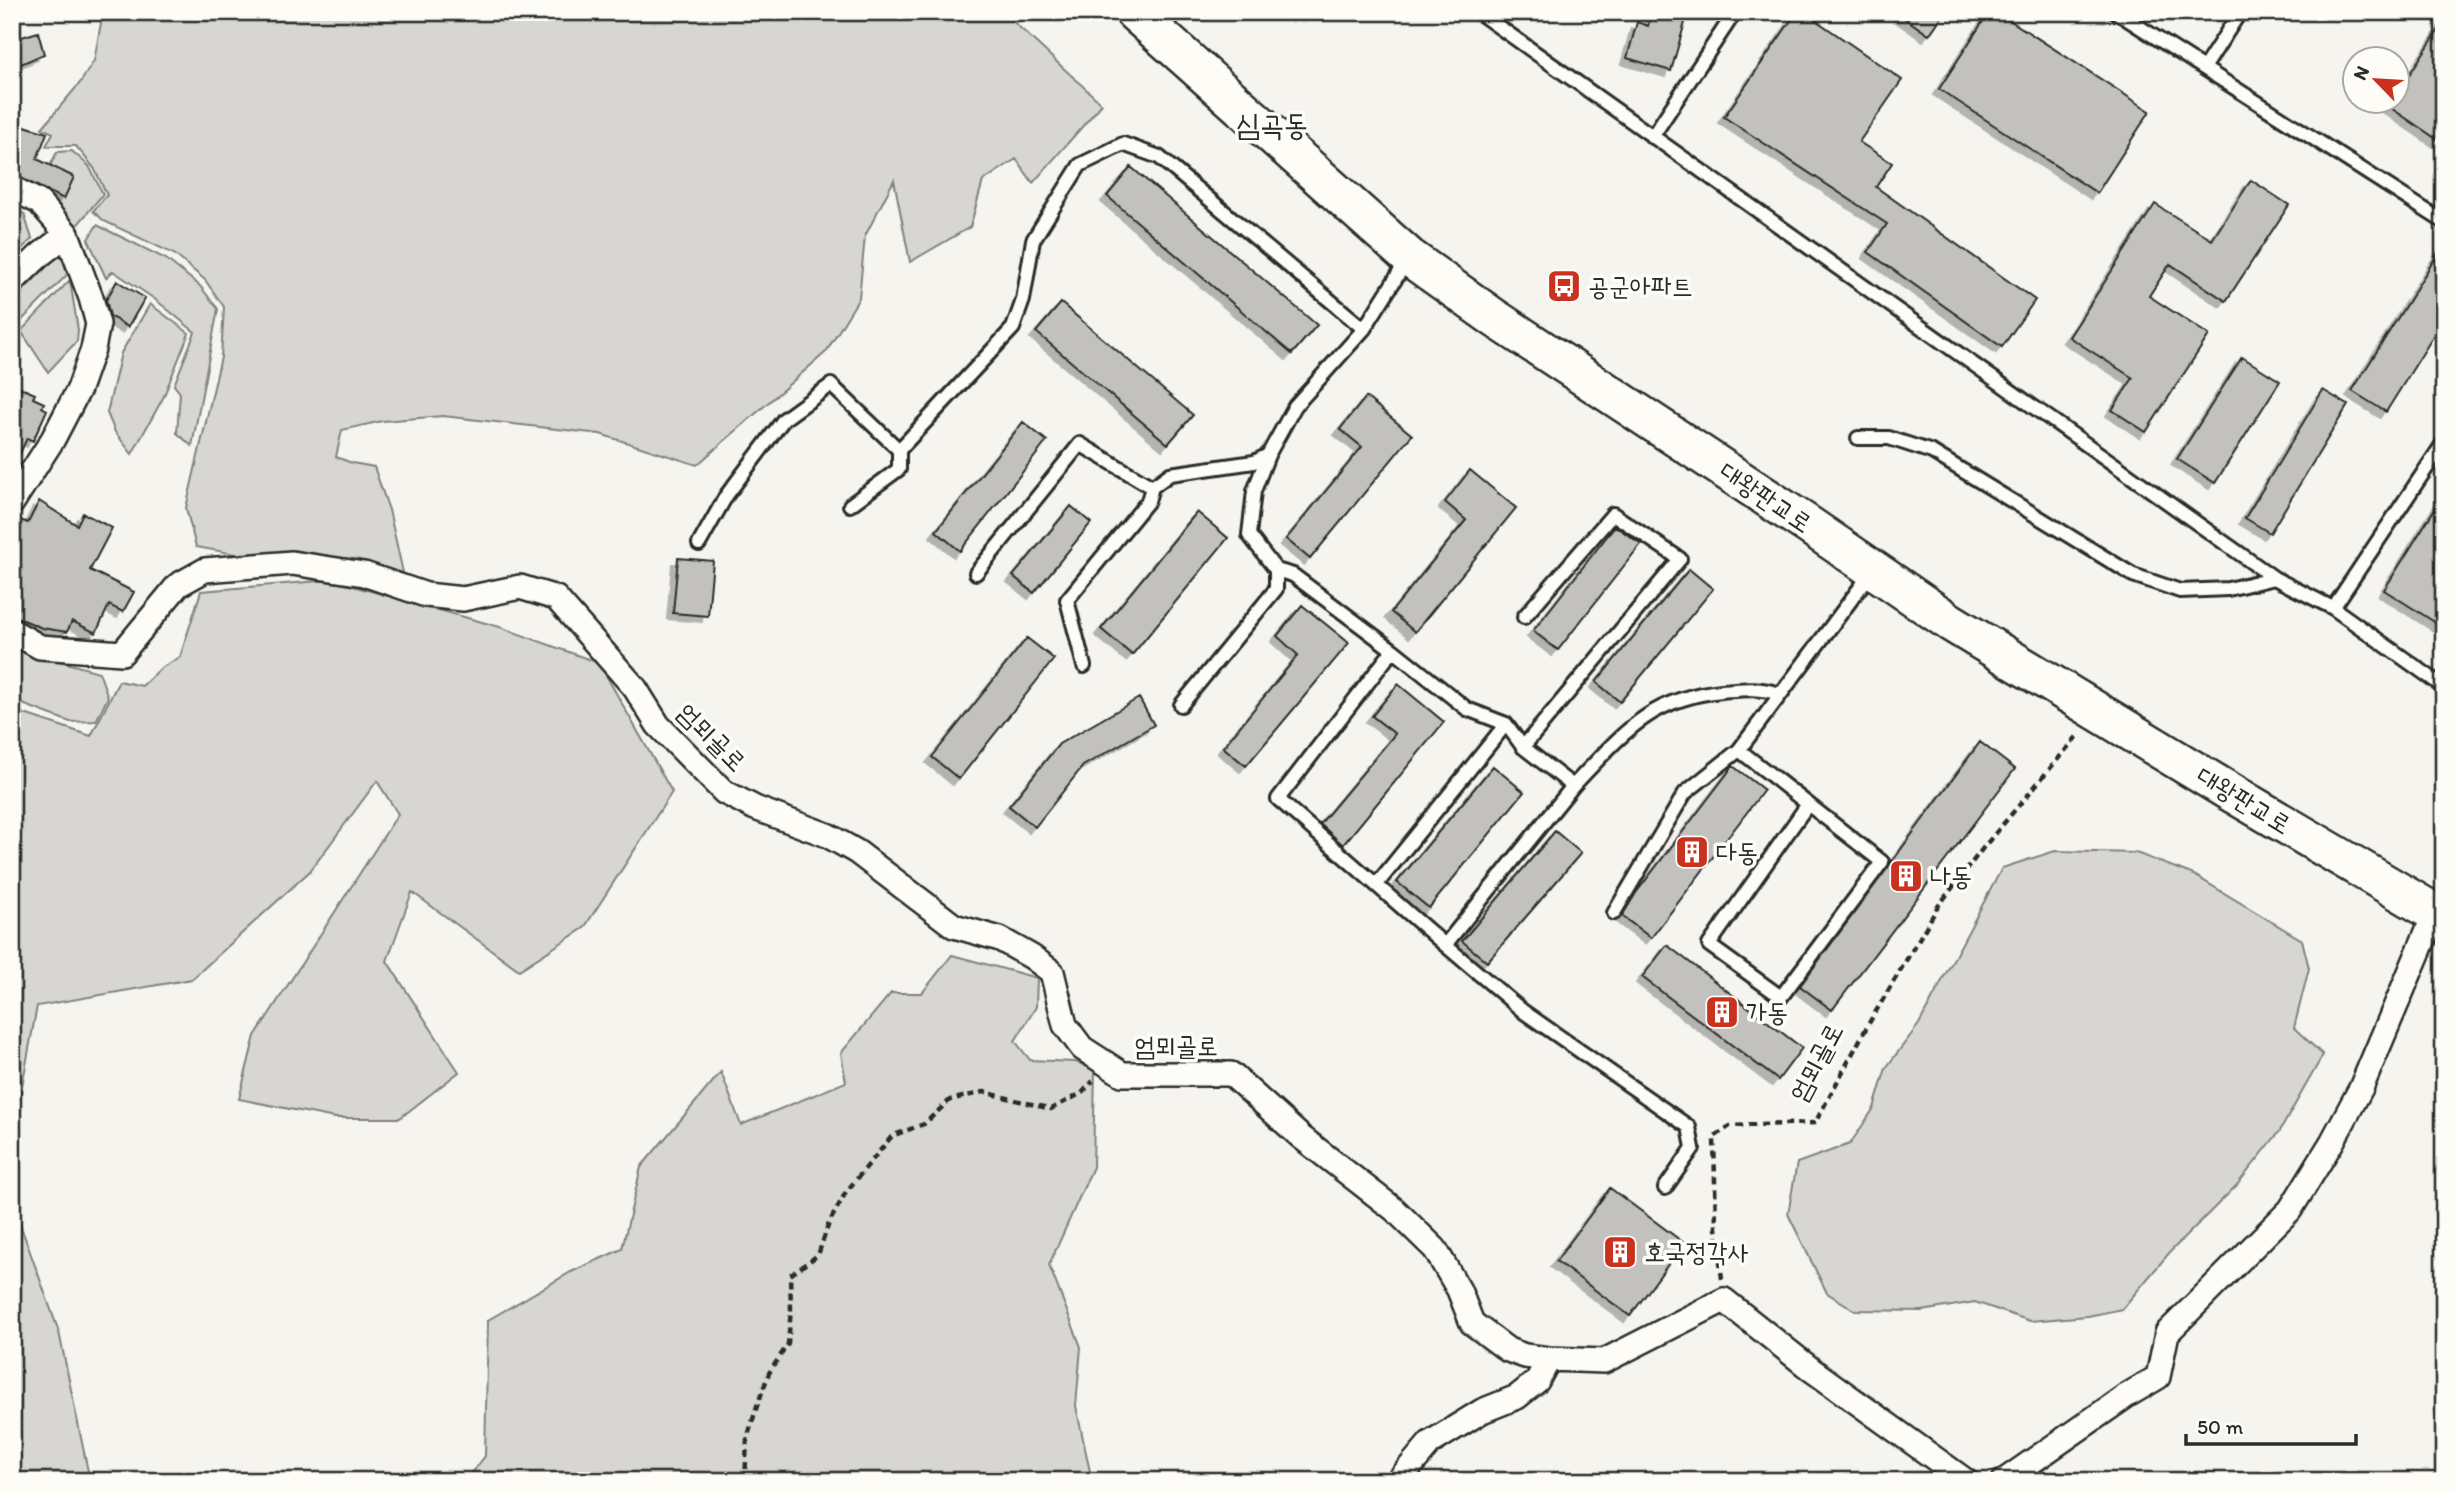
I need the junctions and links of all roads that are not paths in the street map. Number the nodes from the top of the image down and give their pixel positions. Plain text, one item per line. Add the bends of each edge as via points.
1 (1133, 12) edge
2 (1478, 12) edge
3 (1735, 12) edge
4 (2116, 12) edge
5 (2240, 12) edge
6 (2204, 68) junction
7 (1652, 137) junction
8 (12, 188) edge
9 (2444, 222) edge
10 (67, 234) junction
11 (1409, 257) junction
12 (12, 282) edge
13 (1364, 329) junction
14 (1858, 438) dead end
15 (2444, 442) edge
16 (899, 450) junction
17 (1268, 455) junction
18 (1152, 487) junction
19 (12, 503) edge
20 (850, 505) dead end
21 (699, 544) dead end
22 (1276, 569) junction
23 (1873, 569) junction
24 (976, 573) dead end
25 (2274, 578) junction
26 (2333, 608) junction
27 (1524, 617) dead end
28 (12, 631) edge
29 (1393, 650) junction
30 (1084, 666) dead end
31 (2444, 687) edge
32 (1780, 694) junction
33 (1181, 705) dead end
34 (1506, 724) junction
35 (1523, 747) junction
36 (1739, 750) junction
37 (1573, 786) junction
38 (1808, 804) junction
39 (1377, 884) junction
40 (1614, 913) dead end
41 (2439, 915) edge
42 (1445, 945) junction
43 (1665, 1188) dead end
44 (1549, 1359) junction
45 (1398, 1481) edge
46 (1966, 1481) edge
47 (2004, 1481) edge

1 - 11 main road, 대왕판교로
2 - 7 lane
3 - 7 lane
4 - 6 lane
5 - 6 lane
6 - 9 lane
7 - 25 lane
8 - 10 street via 39,202
10 - 12 street
10 - 19 street via 98,324 93,349 53,439
11 - 13 lane
11 - 23 main road, 대왕판교로
13 - 16 lane via 1159,157 1123,144 1080,165 1033,240 1023,300 1013,328
13 - 17 lane via 1295,406
14 - 25 lane via 1889,438 1932,452 2133,575 2180,590 2228,589
15 - 26 lane
16 - 20 lane via 899,469
16 - 21 lane via 831,385 784,419 726,496
17 - 18 lane via 1254,462 1170,474
17 - 22 lane via 1254,491 1250,535
18 - 24 lane via 1080,444
18 - 30 lane via 1148,501 1067,600
22 - 29 lane via 1293,575
22 - 33 lane via 1276,589
23 - 32 lane
23 - 41 main road, 대왕판교로 via 2097,712
25 - 26 lane
26 - 31 lane
27 - 35 lane via 1613,514 1680,559
28 - 44 street, 엄뫼골로 via 40,647 122,653 178,585 205,570 292,563 364,574 426,595 463,599 520,587 556,598 635,688 658,726 724,792 827,835 857,852 954,926 1000,939 1032,957 1052,972 1065,1025 1083,1048 1122,1074 1231,1074 1301,1137 1395,1210 1435,1249 1472,1323 1508,1350
29 - 34 lane via 1467,709
29 - 39 lane via 1278,799
32 - 36 lane
32 - 37 lane via 1759,688 1702,693 1669,702 1641,718
34 - 35 lane
34 - 39 lane
35 - 37 lane
36 - 38 lane
36 - 40 lane via 1685,793
37 - 42 lane
38 - 38 lane via 1882,862 1781,997 1709,945
39 - 42 lane
41 - 47 street via 2361,1088 2290,1210 2167,1333 2158,1377
42 - 43 lane via 1524,1012 1689,1126 1693,1148
44 - 45 street via 1537,1381 1517,1397 1482,1411 1430,1443
44 - 46 street, 엄뫼골로 via 1604,1361 1724,1300

